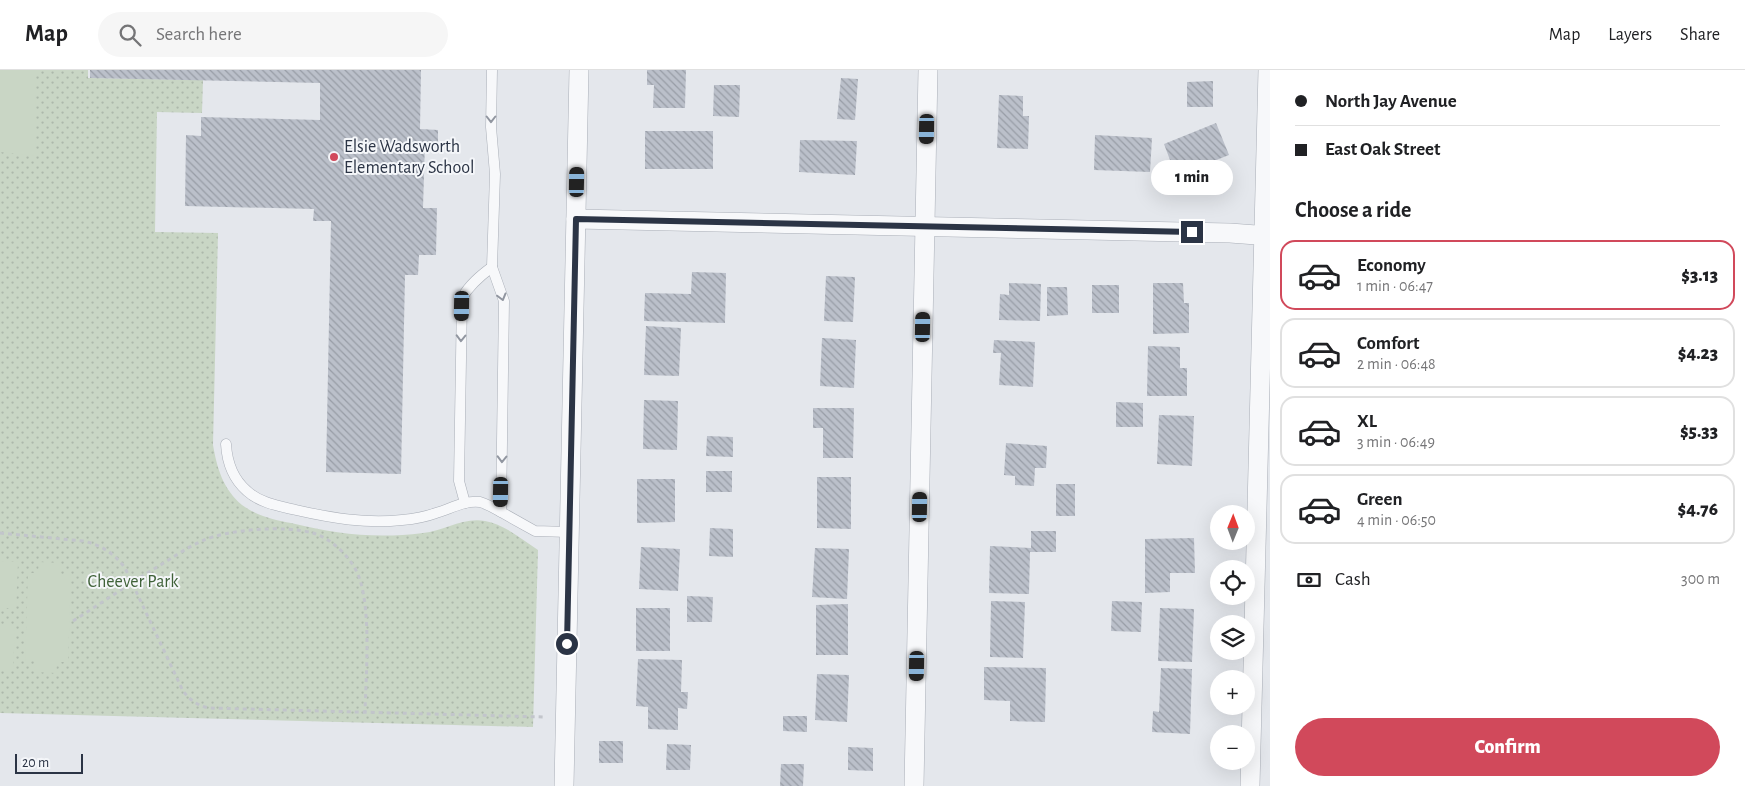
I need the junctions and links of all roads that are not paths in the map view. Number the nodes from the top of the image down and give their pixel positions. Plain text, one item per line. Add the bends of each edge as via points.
1 (492, 70) edge
2 (579, 70) edge
3 (928, 70) edge
4 (1268, 70) edge
5 (576, 219) junction
6 (925, 228) junction
7 (1267, 236) edge
8 (492, 267) junction
9 (226, 444) dead end
10 (465, 503) junction
11 (501, 512) junction
12 (569, 532) junction
13 (564, 786) edge
14 (914, 786) edge
15 (1250, 786) edge

1 -> 8 lane via 491,127 495,174
2 - 5 street
3 - 6 street
4 - 7 street
5 - 6 street
5 - 12 street
6 - 7 street
6 - 14 street
7 - 15 street
8 -> 10 lane via 462,298 459,481
8 -> 11 lane via 504,301
9 - 10 lane via 226,458 237,480 247,491 272,504 329,517 369,521 420,517
10 - 11 lane via 481,502
11 - 12 lane via 535,531
12 - 13 street

